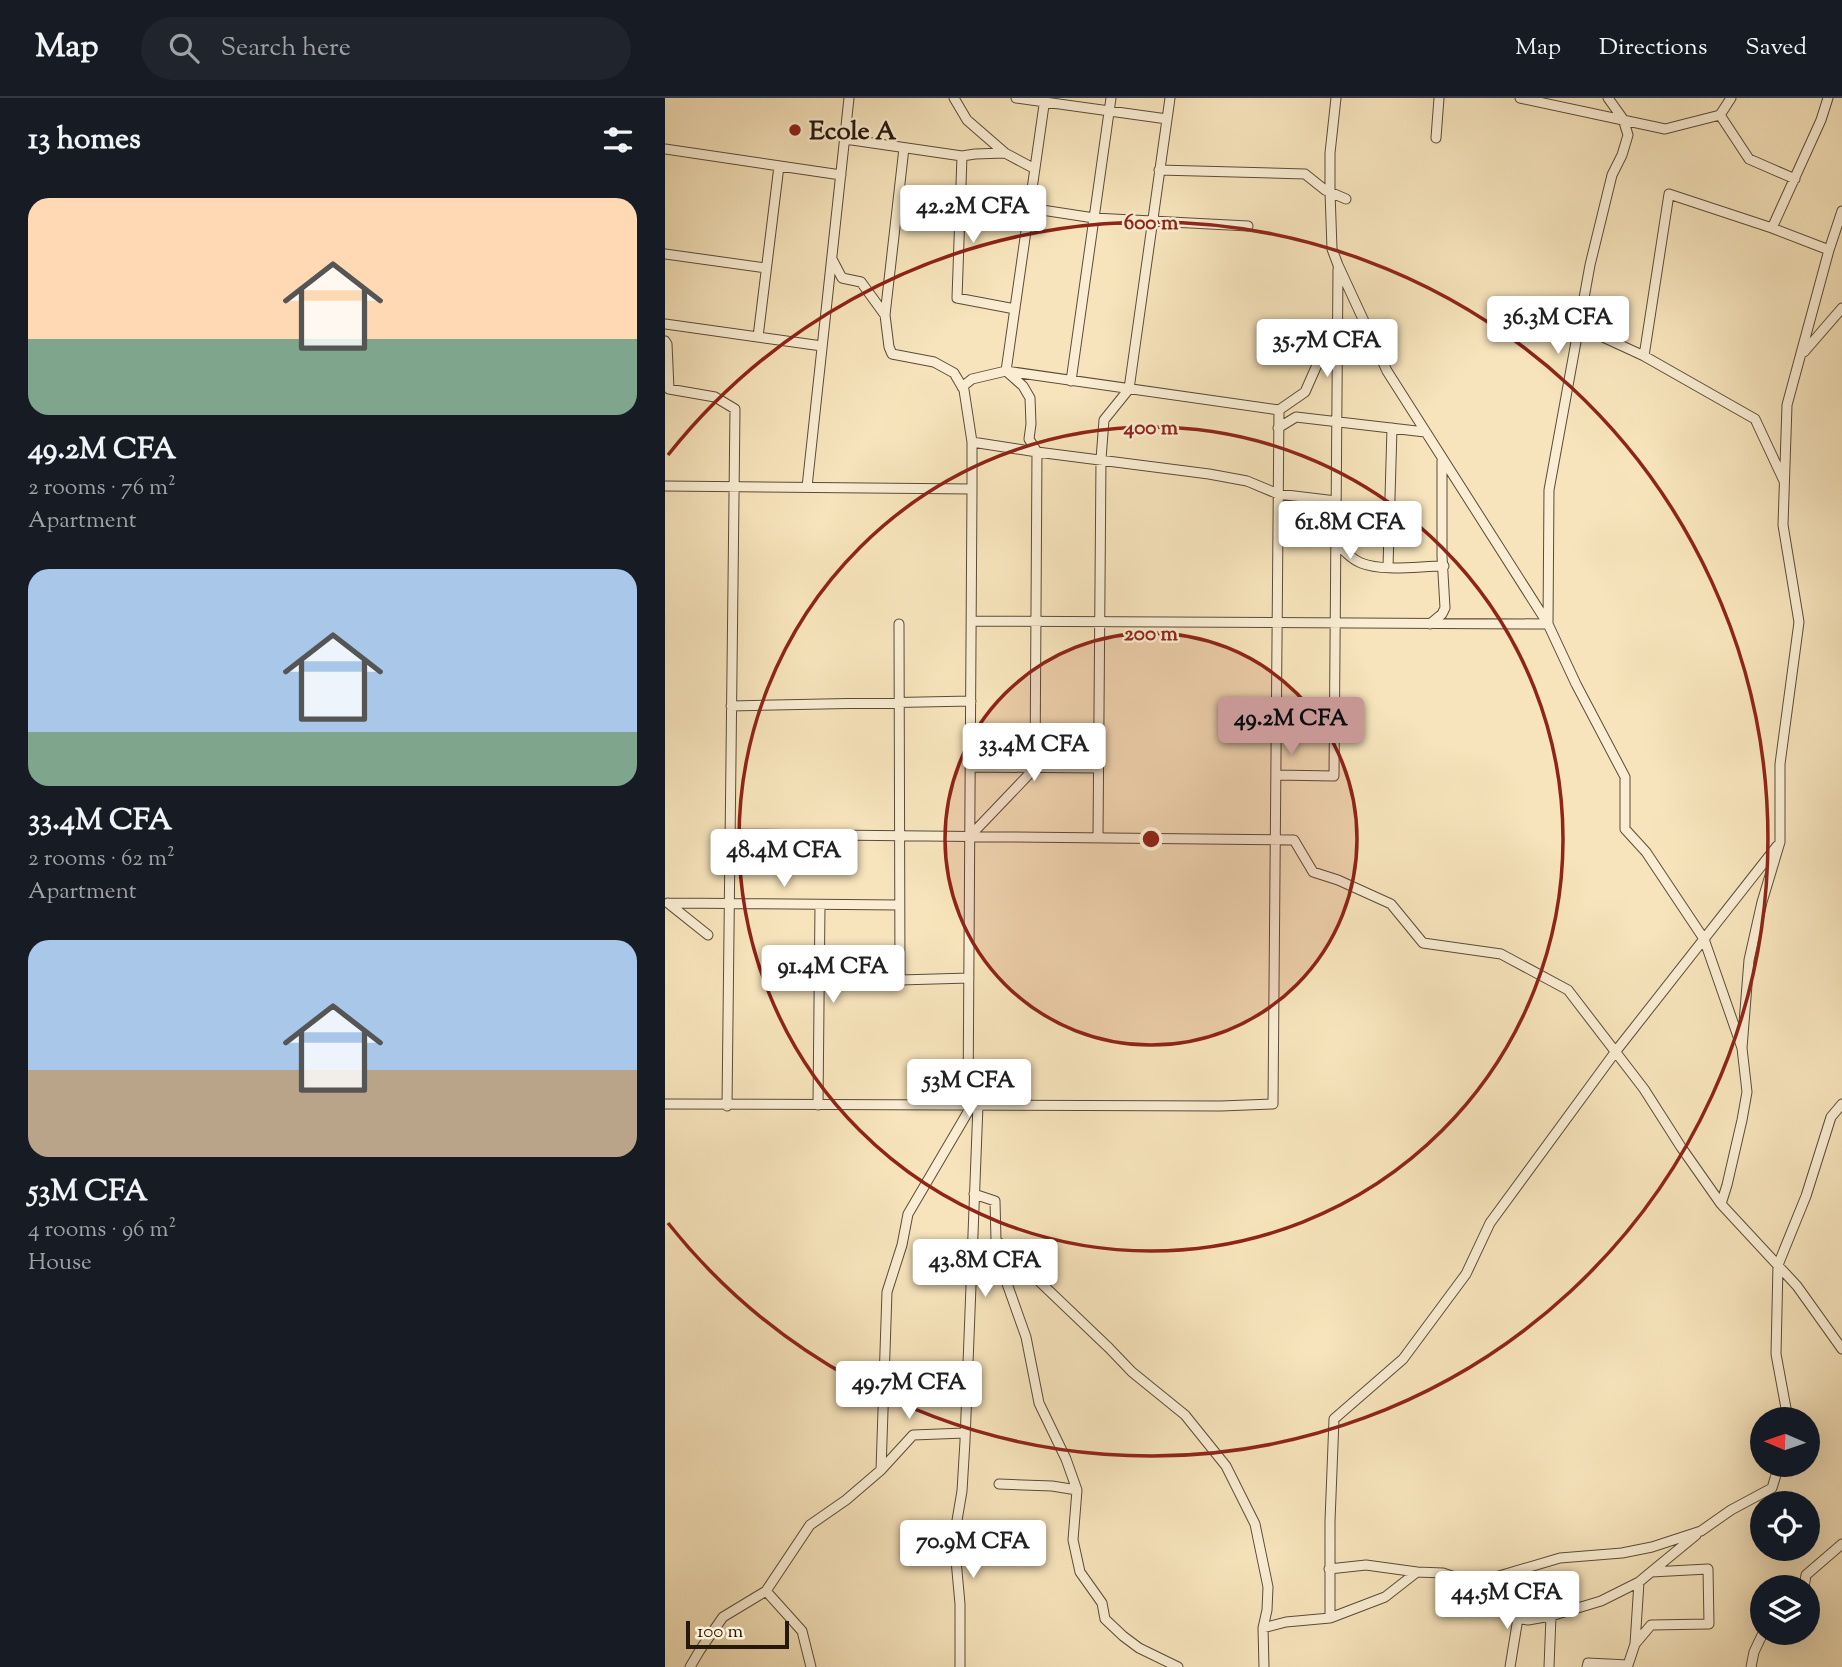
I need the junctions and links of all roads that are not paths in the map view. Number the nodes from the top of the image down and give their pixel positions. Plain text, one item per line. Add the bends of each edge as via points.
1 (849, 98) edge
2 (954, 98) edge
3 (1016, 98) edge
4 (1111, 98) edge
5 (1170, 98) edge
6 (1336, 98) edge
7 (1439, 98) edge
8 (1520, 98) edge
9 (1608, 98) edge
10 (1731, 98) edge
11 (1828, 98) edge
12 (1045, 100) edge
13 (1109, 111) junction
14 (1720, 115) junction
15 (1623, 119) junction
16 (1167, 120) junction
17 (1436, 138) dead end
18 (845, 139) junction
19 (904, 148) junction
20 (665, 149) edge
21 (1005, 153) junction
22 (962, 156) junction
23 (779, 166) junction
24 (1035, 169) junction
25 (1159, 170) junction
26 (841, 175) junction
27 (1795, 178) junction
28 (1330, 192) junction
29 (1346, 199) dead end
30 (1030, 208) junction
31 (1842, 211) edge
32 (1094, 218) junction
33 (1152, 221) junction
34 (1248, 226) dead end
35 (1772, 228) junction
36 (1829, 250) junction
37 (665, 254) edge
38 (832, 259) junction
39 (1338, 265) junction
40 (766, 268) junction
41 (1842, 308) edge
42 (1015, 309) junction
43 (885, 315) junction
44 (1337, 318) junction
45 (665, 324) edge
46 (1579, 326) junction
47 (758, 337) junction
48 (665, 341) edge
49 (822, 346) junction
50 (1644, 356) junction
51 (1800, 356) junction
52 (1006, 371) junction
53 (1071, 381) junction
54 (962, 387) junction
55 (667, 389) edge
56 (1129, 389) junction
57 (1279, 410) junction
58 (1336, 421) junction
59 (1278, 428) junction
60 (1392, 428) junction
61 (1425, 432) junction
62 (972, 442) junction
63 (1037, 452) junction
64 (1442, 458) junction
65 (1101, 459) junction
66 (1784, 482) junction
67 (665, 486) edge
68 (733, 486) junction
69 (807, 487) junction
70 (972, 489) junction
71 (1278, 494) junction
72 (1336, 501) junction
73 (1336, 542) junction
74 (1444, 566) junction
75 (1388, 567) junction
76 (972, 621) junction
77 (1036, 621) junction
78 (1100, 622) junction
79 (1277, 623) junction
80 (1335, 623) junction
81 (899, 624) dead end
82 (1430, 624) junction
83 (1548, 624) junction
84 (971, 701) junction
85 (900, 703) junction
86 (731, 706) junction
87 (970, 767) junction
88 (1035, 768) junction
89 (1098, 768) junction
90 (1276, 775) junction
91 (730, 834) junction
92 (900, 835) junction
93 (970, 836) junction
94 (1098, 837) junction
95 (1275, 838) junction
96 (1780, 842) junction
97 (667, 901) edge
98 (729, 904) junction
99 (820, 905) junction
100 (899, 905) junction
101 (708, 935) dead end
102 (1705, 939) junction
103 (969, 978) junction
104 (1742, 1048) junction
105 (1616, 1051) junction
106 (665, 1104) edge
107 (1842, 1104) edge
108 (818, 1105) junction
109 (973, 1105) junction
110 (727, 1106) junction
111 (974, 1194) junction
112 (1721, 1204) junction
113 (996, 1240) junction
114 (1777, 1265) junction
115 (1842, 1349) edge
116 (1786, 1407) edge
117 (965, 1433) junction
118 (881, 1470) junction
119 (1775, 1477) edge
120 (999, 1484) dead end
121 (1077, 1490) junction
122 (1701, 1531) junction
123 (1842, 1544) edge
124 (1329, 1569) junction
125 (1417, 1572) junction
126 (1651, 1572) junction
127 (1806, 1575) edge
128 (1639, 1582) junction
129 (766, 1591) junction
130 (1488, 1600) junction
131 (1551, 1616) junction
132 (1330, 1618) junction
133 (1518, 1618) junction
134 (1263, 1628) junction
135 (1635, 1644) junction
136 (1757, 1645) edge
137 (1628, 1666) edge
138 (690, 1667) edge
139 (811, 1667) edge
140 (960, 1667) edge
141 (1178, 1667) edge
142 (1264, 1667) edge
143 (1510, 1667) edge
144 (1549, 1667) edge
145 (1587, 1667) edge
146 (1751, 1667) edge

1 - 18 street
2 - 21 street via 967,120
3 - 12 street
4 - 13 street
5 - 16 street
6 - 28 street
7 - 17 street
8 - 15 street
9 - 15 street
10 - 14 street
11 - 27 street
12 - 13 street
12 - 24 street
13 - 16 street
13 - 32 street
14 - 15 street via 1665,129
14 - 27 street via 1749,159
15 - 46 street via 1628,135 1612,175
16 - 25 street
18 - 19 street
18 - 26 street
19 - 22 street
19 - 43 street
20 - 23 street
21 - 22 street
21 - 24 street
22 - 42 street via 957,298
23 - 26 street
23 - 40 street
24 - 30 street
25 - 28 street via 1305,174
25 - 33 street
26 - 38 street
27 - 35 street
28 - 29 street
28 - 39 street via 1332,249
30 - 32 street
30 - 42 street
31 - 36 street
32 - 33 street
32 - 53 street
33 - 34 street
33 - 56 street
35 - 36 street
35 - 50 street via 1669,194
36 - 51 street
37 - 40 street
38 - 43 street via 842,278 861,282
38 - 49 street
39 - 44 street
39 - 61 street via 1387,371
40 - 47 street
41 - 51 street
42 - 52 street
43 - 54 street via 892,354 934,362 954,373
44 - 57 street via 1305,392
44 - 58 street
45 - 47 street
46 - 50 street
46 - 83 street via 1549,490
47 - 49 street
48 - 55 street
49 - 69 street
50 - 66 street via 1755,419
51 - 66 street via 1787,405
52 - 53 street
52 - 54 street via 972,379
52 - 63 street via 1030,398 1029,439
53 - 56 street
54 - 62 street
55 - 68 street via 715,397 735,409
56 - 57 street
56 - 65 street via 1104,420
57 - 59 street
58 - 59 street via 1296,417
58 - 60 street
58 - 72 street
59 - 71 street
60 - 61 street
60 - 75 street
61 - 64 street
62 - 63 street
62 - 70 street
63 - 65 street
63 - 77 street
64 - 74 street
64 - 83 street
65 - 71 street via 1247,481
65 - 78 street
66 - 96 street via 1783,524 1799,622 1780,764
67 - 68 street
68 - 69 street
68 - 86 street
69 - 70 street
70 - 76 street
71 - 72 street
71 - 79 street
72 - 73 street
73 - 75 street via 1360,562
73 - 80 street
74 - 75 street
74 - 82 street via 1445,608
76 - 77 street
76 - 84 street
77 - 78 street
77 - 88 street
78 - 79 street
78 - 89 street
79 - 80 street
79 - 90 street
80 - 82 street
80 - 90 street via 1334,776
81 - 85 street
82 - 83 street
83 - 102 street via 1625,777 1625,829
84 - 85 street
84 - 87 street
85 - 86 street
85 - 92 street
86 - 91 street
87 - 88 street
87 - 93 street
88 - 89 street
88 - 93 street
89 - 94 street
90 - 95 street
91 - 92 street
91 - 98 street
92 - 93 street
92 - 100 street
93 - 94 street
93 - 103 street
94 - 95 street
95 - 105 street via 1294,840 1313,872 1391,904 1423,943 1501,954 1568,990
95 - 109 street via 1273,1104
96 - 102 street
96 - 104 street via 1749,960
97 - 98 street
97 - 101 street
98 - 99 street
98 - 110 street
99 - 100 street
99 - 108 street
100 - 103 street via 901,980
102 - 104 street
102 - 105 street
103 - 109 street
104 - 112 street via 1747,1092
105 - 112 street
105 - 124 street via 1490,1223 1466,1274 1403,1359 1334,1419
106 - 110 street
107 - 114 street via 1831,1116 1806,1196
108 - 109 street
108 - 110 street
109 - 111 street
109 - 118 street via 908,1214 887,1292
111 - 113 street via 995,1201
111 - 117 street
112 - 114 street
113 - 121 street via 994,1247 1025,1337 1039,1403
113 - 134 street via 1132,1372 1185,1415 1226,1466 1255,1524 1268,1587
114 - 115 street
114 - 116 street via 1776,1354
117 - 118 street via 913,1435
117 - 140 street via 954,1538
118 - 129 street via 810,1525
119 - 122 street via 1772,1488
120 - 121 street
121 - 141 street via 1073,1540 1080,1572 1102,1603 1105,1619 1139,1648
122 - 126 street
122 - 130 street via 1652,1547 1560,1558 1499,1576
123 - 127 street
124 - 125 street via 1367,1565
124 - 132 street
125 - 130 street via 1464,1580
125 - 132 street via 1385,1597
126 - 128 street
126 - 135 street via 1708,1569 1709,1624 1651,1625
128 - 131 street via 1601,1601
128 - 135 street
129 - 138 street via 723,1617
129 - 139 street via 802,1631
130 - 133 street
131 - 133 street
131 - 144 street
132 - 134 street
133 - 143 street
134 - 142 street
135 - 137 street
136 - 146 street
137 - 145 street via 1588,1663

